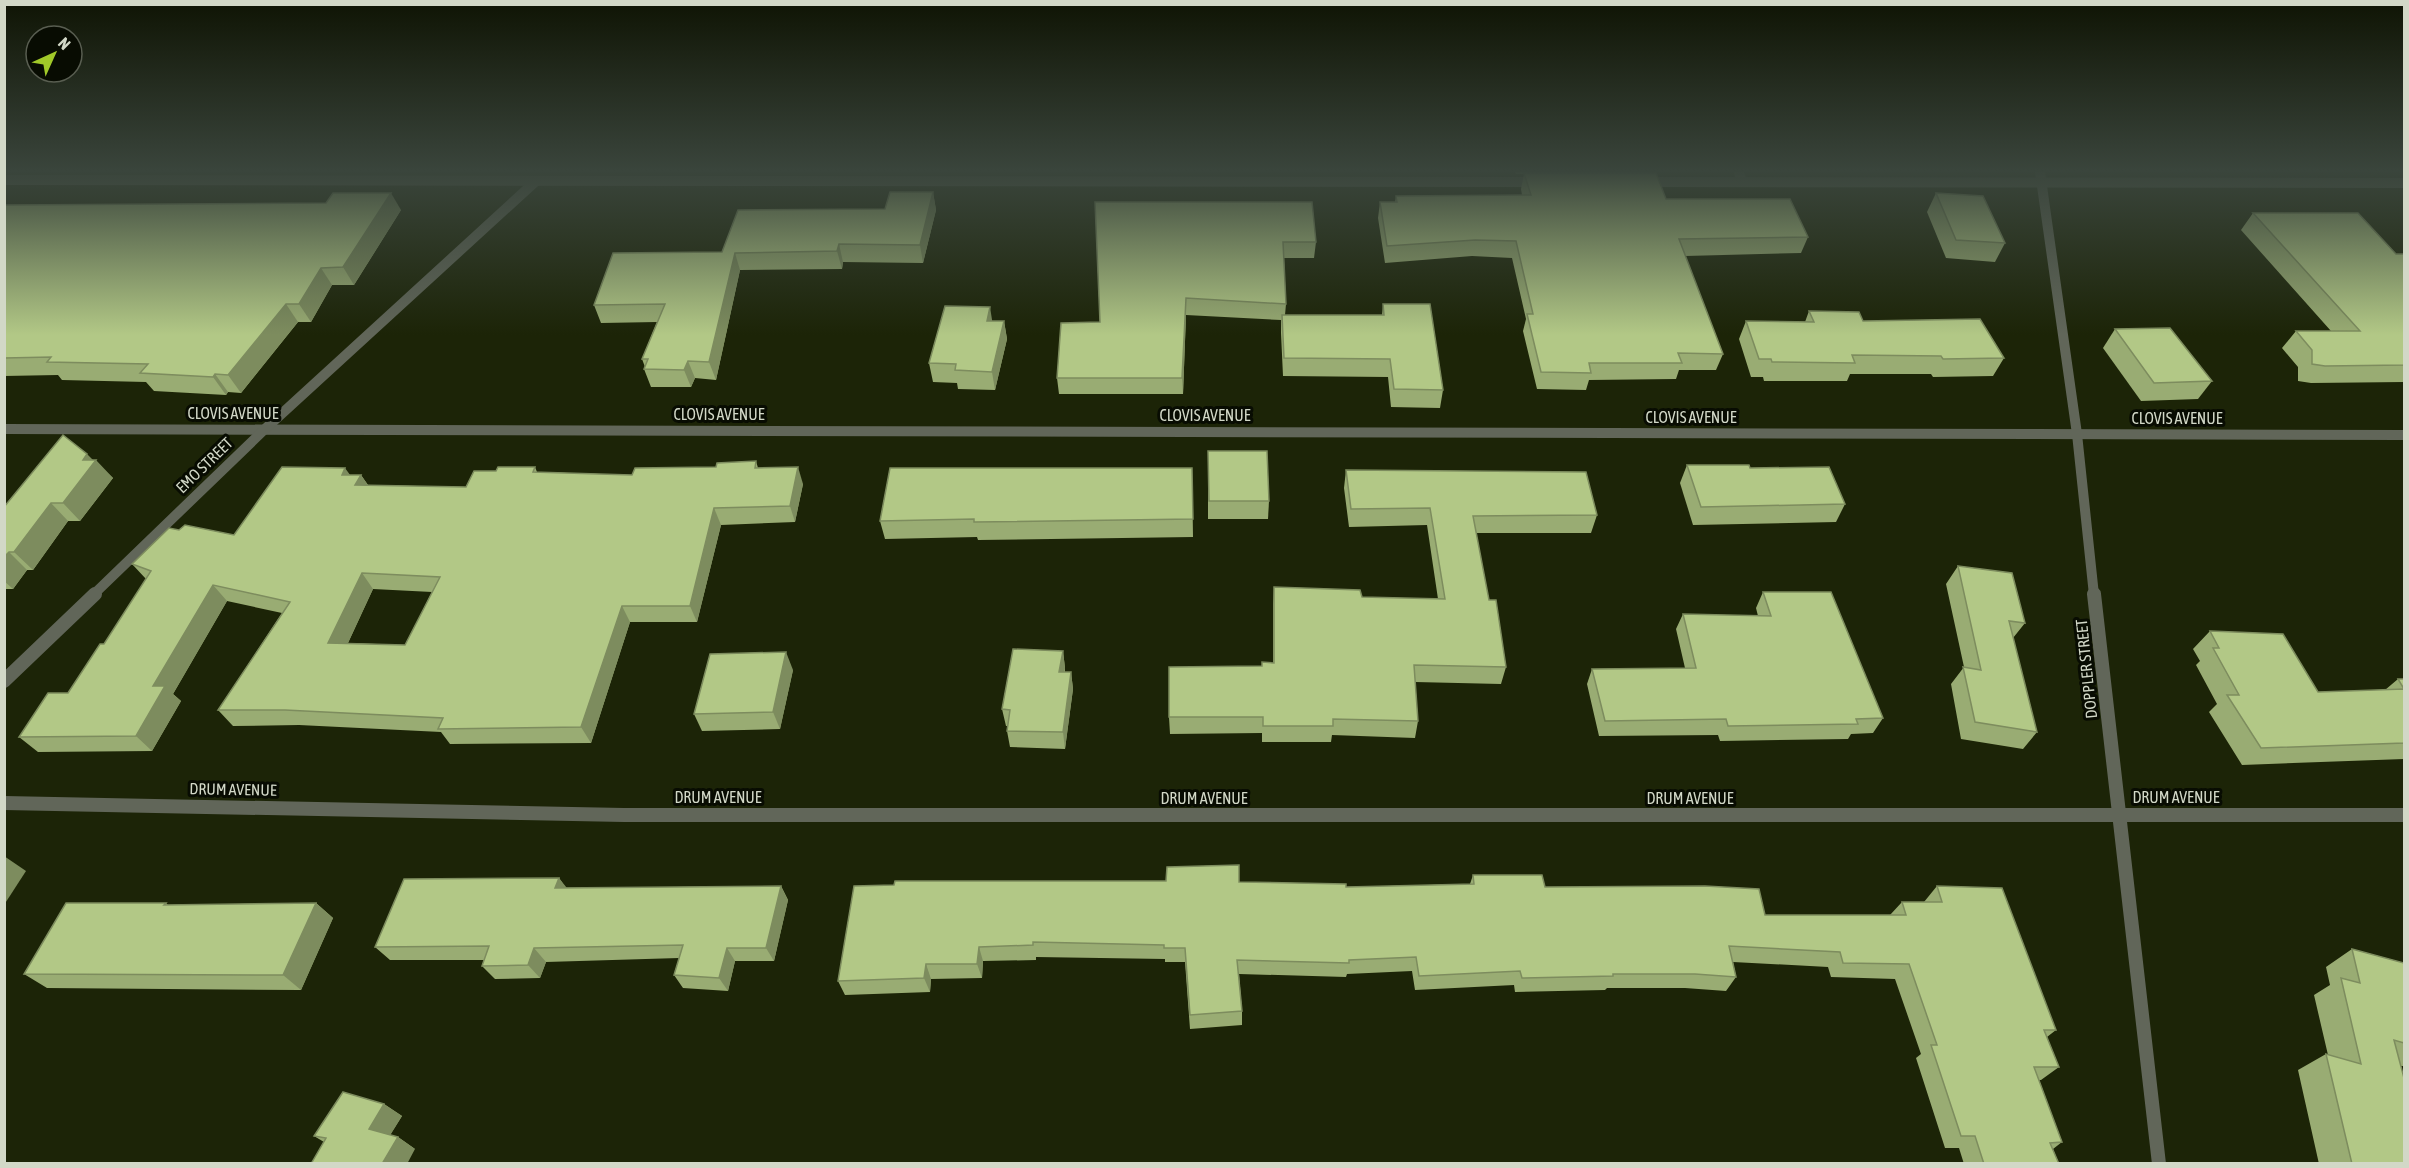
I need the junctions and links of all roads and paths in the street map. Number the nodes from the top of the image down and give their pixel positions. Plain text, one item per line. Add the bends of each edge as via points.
1 (486, 227) edge
2 (2047, 227) edge
3 (4, 429) edge
4 (265, 429) junction
5 (2077, 434) junction
6 (2404, 435) edge
7 (4, 681) edge
8 (4, 803) edge
9 (2118, 814) junction
10 (2404, 815) edge
11 (2159, 1164) edge

1 - 4 street, EMO STREET
2 - 5 street, DOPPLER STREET
3 - 4 street, CLOVIS AVENUE
4 - 5 street, CLOVIS AVENUE
4 - 7 street, EMO STREET
5 - 6 street, CLOVIS AVENUE
5 - 9 street, DOPPLER STREET
8 - 9 street, DRUM AVENUE via 624,815
9 - 10 street, DRUM AVENUE
9 - 11 street, DOPPLER STREET

